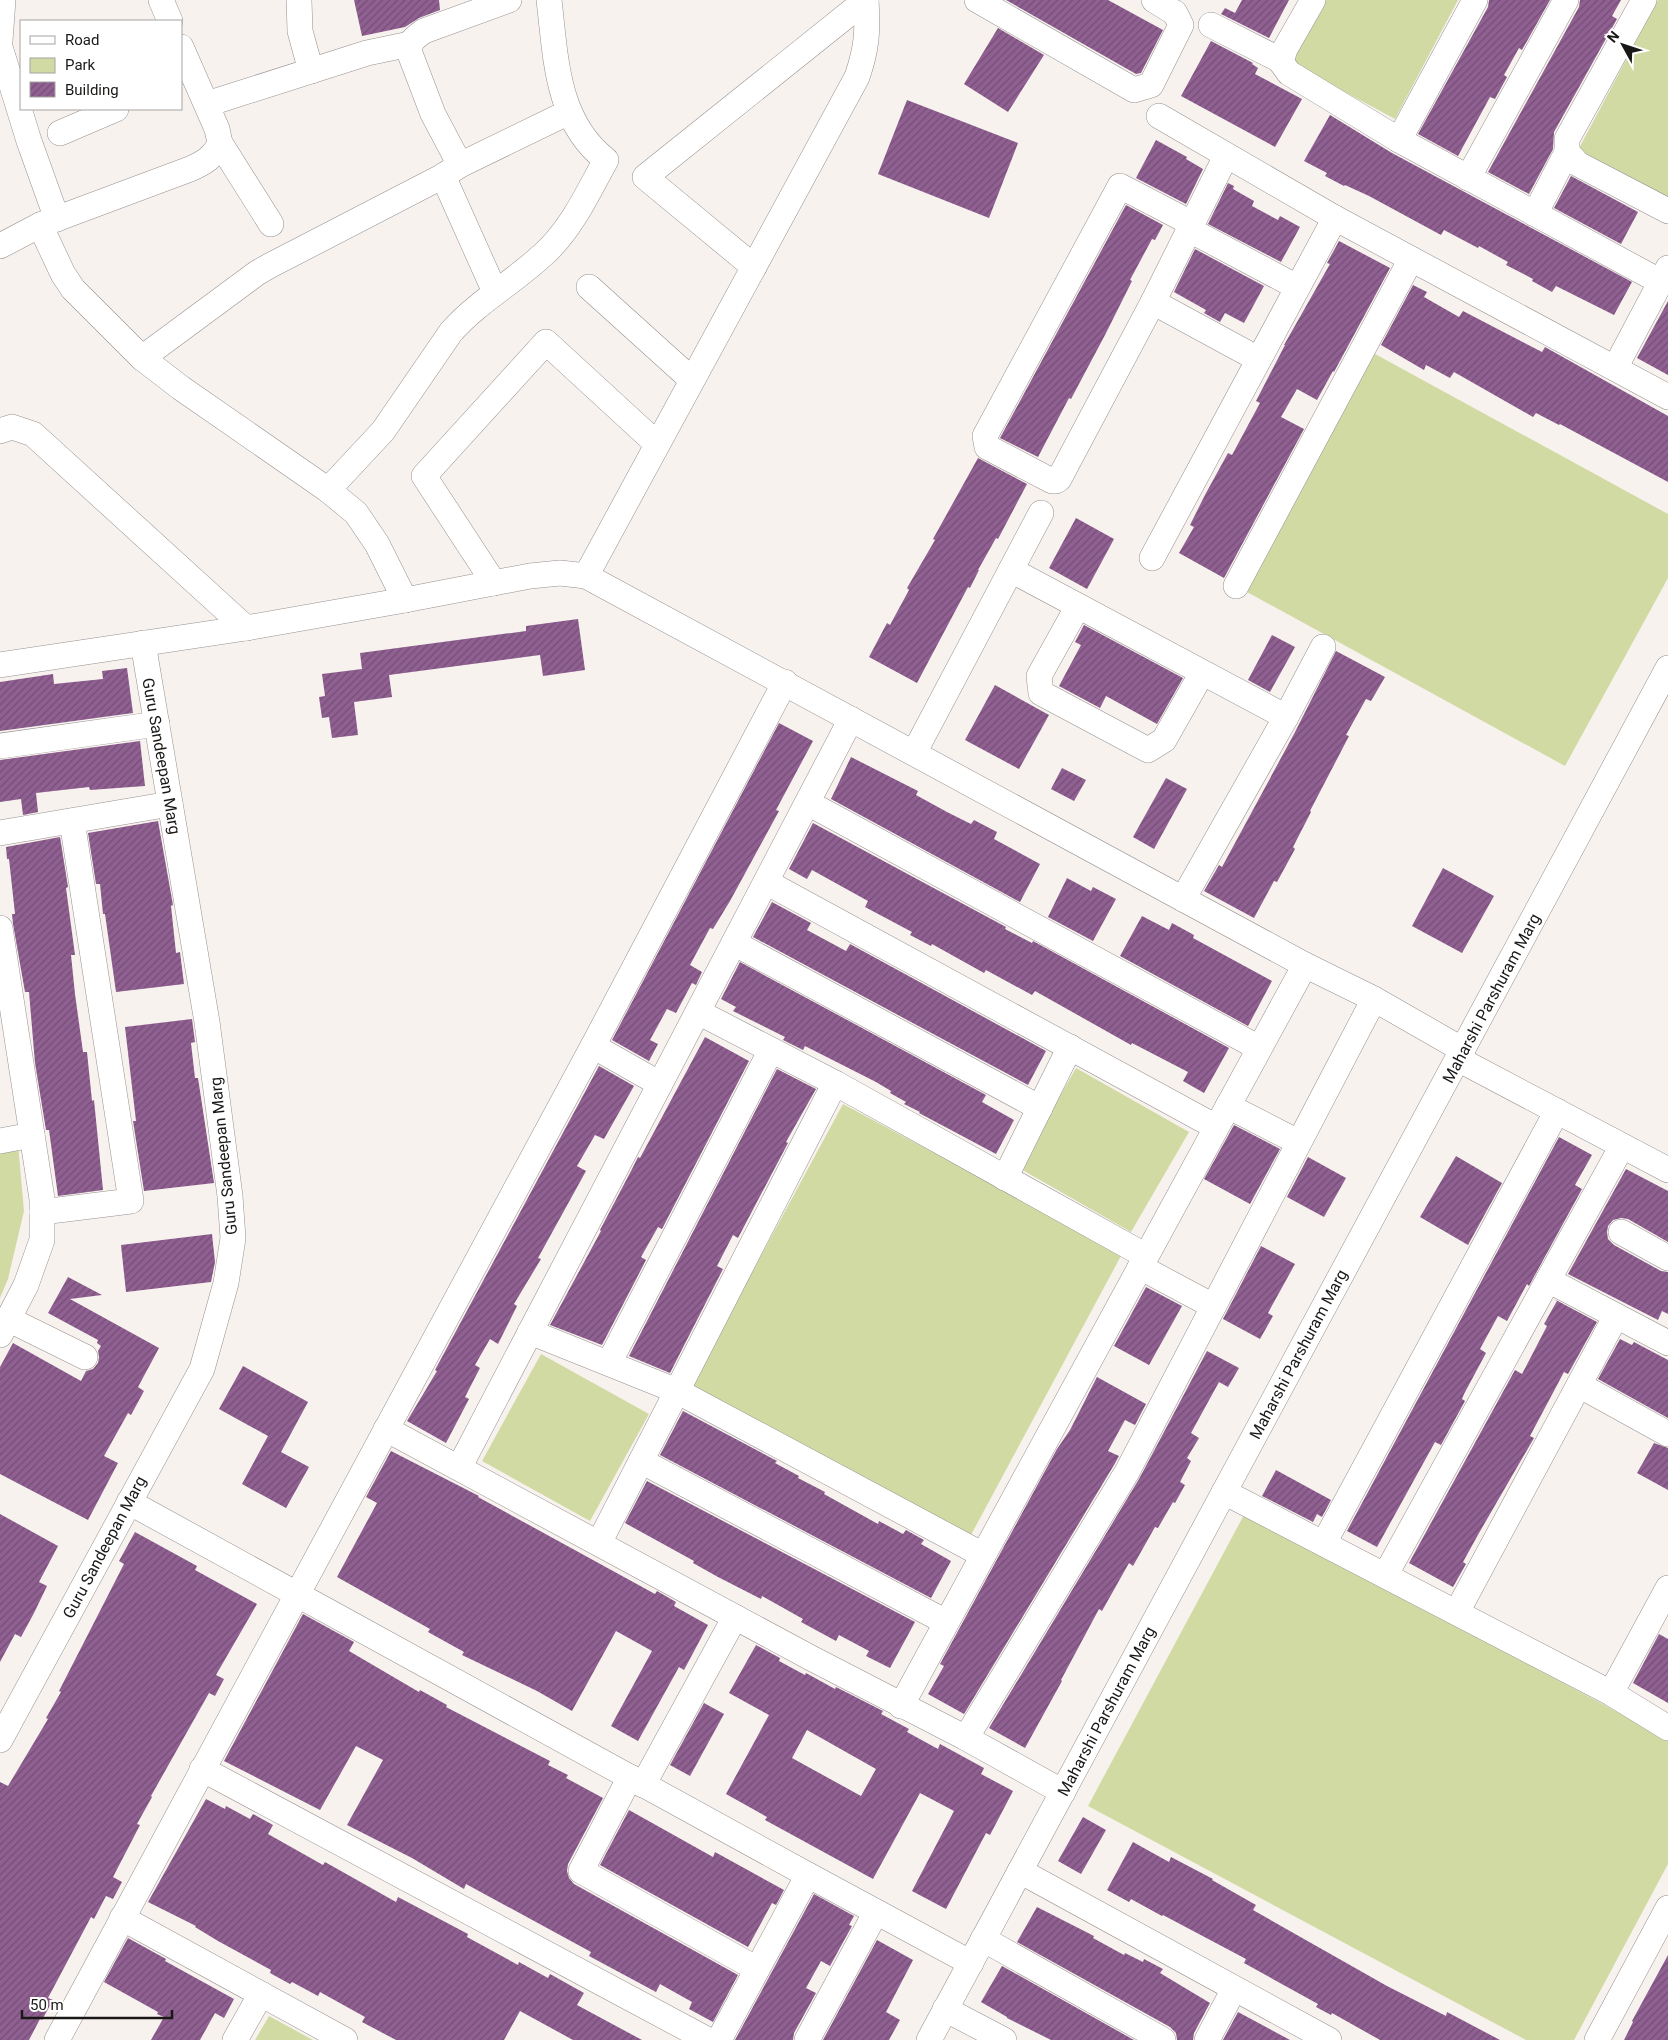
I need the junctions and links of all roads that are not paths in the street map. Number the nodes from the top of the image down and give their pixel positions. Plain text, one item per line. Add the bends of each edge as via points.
1 (3, 0) edge
2 (161, 0) edge
3 (299, 0) edge
4 (509, 0) edge
5 (549, 0) edge
6 (866, 0) edge
7 (977, 0) edge
8 (1154, 0) edge
9 (1313, 0) edge
10 (1475, 0) edge
11 (1566, 0) edge
12 (1644, 0) edge
13 (170, 20) edge
14 (1211, 25) dead end
15 (0, 41) edge
16 (410, 44) junction
17 (0, 47) edge
18 (182, 52) edge
19 (1282, 61) junction
20 (311, 71) junction
21 (207, 104) junction
22 (114, 110) edge
23 (569, 112) junction
24 (1159, 116) dead end
25 (60, 133) dead end
26 (1399, 140) junction
27 (220, 142) junction
28 (1567, 152) junction
29 (1226, 156) junction
30 (452, 170) junction
31 (1468, 178) junction
32 (1668, 211) edge
33 (1535, 214) junction
34 (1335, 218) junction
35 (48, 222) junction
36 (271, 224) dead end
37 (1190, 226) junction
38 (0, 246) edge
39 (1411, 259) junction
40 (754, 266) junction
41 (1664, 275) edge
42 (589, 287) dead end
43 (1297, 287) junction
44 (495, 292) junction
45 (1153, 302) junction
46 (142, 358) junction
47 (1258, 359) junction
48 (1615, 368) junction
49 (692, 380) junction
50 (1668, 397) edge
51 (0, 431) edge
52 (657, 444) junction
53 (328, 490) junction
54 (1041, 512) dead end
55 (1152, 558) dead end
56 (1011, 570) junction
57 (586, 576) junction
58 (494, 583) junction
59 (1236, 586) dead end
60 (405, 600) junction
61 (1078, 606) junction
62 (246, 628) junction
63 (143, 643) junction
64 (1323, 647) dead end
65 (0, 665) edge
66 (1668, 668) edge
67 (1202, 673) junction
68 (785, 682) junction
69 (1286, 717) junction
70 (851, 719) junction
71 (157, 724) junction
72 (0, 746) edge
73 (914, 753) junction
74 (808, 803) junction
75 (170, 804) junction
76 (72, 821) junction
77 (0, 833) edge
78 (766, 882) junction
79 (1184, 899) junction
80 (0, 928) edge
81 (734, 943) junction
82 (1305, 965) junction
83 (1374, 999) junction
84 (698, 1012) junction
85 (593, 1046) junction
86 (1070, 1047) junction
87 (1259, 1048) junction
88 (771, 1050) junction
89 (1460, 1054) junction
90 (835, 1083) junction
91 (660, 1084) junction
92 (1228, 1106) junction
93 (1040, 1108) junction
94 (1557, 1111) junction
95 (1216, 1127) junction
96 (32, 1135) junction
97 (0, 1141) edge
98 (1298, 1142) junction
99 (1622, 1146) junction
100 (1668, 1170) edge
101 (1005, 1178) junction
102 (42, 1212) junction
103 (1621, 1232) dead end
104 (1668, 1258) edge
105 (1143, 1261) junction
106 (1548, 1280) junction
107 (1213, 1306) junction
108 (1616, 1316) junction
109 (4, 1327) edge
110 (530, 1332) junction
111 (1668, 1343) edge
112 (85, 1357) dead end
113 (609, 1364) junction
114 (1579, 1385) junction
115 (677, 1391) junction
116 (386, 1429) junction
117 (1668, 1434) edge
118 (642, 1461) junction
119 (459, 1468) junction
120 (1224, 1492) junction
121 (129, 1502) junction
122 (599, 1543) junction
123 (1324, 1543) junction
124 (983, 1554) junction
125 (1386, 1574) junction
126 (1668, 1588) edge
127 (296, 1594) junction
128 (1457, 1612) junction
129 (735, 1617) junction
130 (946, 1622) junction
131 (1611, 1693) junction
132 (900, 1706) junction
133 (1668, 1728) edge
134 (1, 1738) edge
135 (966, 1738) junction
136 (202, 1769) junction
137 (636, 1781) junction
138 (1063, 1792) junction
139 (1020, 1871) junction
140 (808, 1875) junction
141 (1668, 1909) edge
142 (876, 1912) junction
143 (122, 1918) junction
144 (983, 1939) junction
145 (970, 1962) junction
146 (757, 1969) junction
147 (1234, 1989) junction
148 (261, 1994) junction
149 (946, 2009) junction
150 (1291, 2032) edge
151 (57, 2040) edge
152 (235, 2040) edge
153 (345, 2040) edge
154 (708, 2040) edge
155 (720, 2040) edge
156 (807, 2040) edge
157 (929, 2040) edge
158 (1004, 2040) edge
159 (1163, 2040) edge
160 (1207, 2040) edge
161 (1328, 2040) edge
162 (1597, 2040) edge

1 - 15 street
2 - 13 street
3 - 20 street via 300,31
4 - 16 street via 424,31
5 - 23 street via 560,88
6 - 40 street via 868,28 865,53 857,77
6 - 40 street via 645,178
7 - 8 street via 1134,90 1151,85 1181,26 1175,13
9 - 19 street via 1285,49
10 - 26 street
11 - 31 street
12 - 28 street via 1567,139
14 - 19 street
16 - 20 street via 367,53
16 - 30 street via 409,51
17 - 35 street via 29,141
18 - 21 street
19 - 26 street via 1289,73
20 - 21 street
21 - 27 street
22 - 25 street
23 - 30 street
23 - 44 street via 584,139 606,160 570,224 551,247
24 - 29 street
26 - 31 street
27 - 35 street via 211,157 190,170
27 - 36 street
28 - 32 street via 1578,164
28 - 33 street
29 - 34 street
29 - 37 street
30 - 44 street
30 - 46 street via 256,273
31 - 33 street
33 - 41 street
34 - 39 street
34 - 43 street
35 - 38 street
35 - 46 street via 63,274 73,289
37 - 43 street
37 - 45 street
37 - 45 street via 1120,186 985,436 987,447 1052,481 1059,479
39 - 48 street
39 - 59 street
40 - 49 street
41 - 48 street
42 - 49 street
43 - 47 street
44 - 53 street via 451,332 383,430
45 - 47 street
46 - 53 street
47 - 55 street
48 - 50 street
49 - 52 street
51 - 62 street via 12,427 33,434
52 - 57 street
52 - 58 street via 546,342 424,476
53 - 60 street via 356,514 376,544
54 - 56 street
56 - 61 street
56 - 73 street
57 - 58 street via 560,573
57 - 68 street
58 - 60 street
60 - 62 street
61 - 67 street
61 - 67 street via 1039,676 1041,693 1148,750 1164,740
62 - 63 street
63 - 65 street
63 - 71 street, Guru Sandeepan Marg
64 - 69 street
66 - 89 street, Maharshi Parshuram Marg
67 - 69 street
68 - 70 street
68 - 85 street
69 - 79 street
70 - 73 street
70 - 74 street
71 - 72 street
71 - 75 street, Guru Sandeepan Marg
73 - 79 street
74 - 78 street
74 - 87 street
75 - 76 street
75 - 121 street, Guru Sandeepan Marg via 207,1022 233,1238 226,1284 202,1369
76 - 77 street
76 - 102 street via 131,1201
78 - 81 street
78 - 86 street
79 - 82 street
80 - 96 street
81 - 84 street
81 - 93 street
82 - 83 street
82 - 87 street
83 - 89 street
83 - 98 street
84 - 88 street
84 - 91 street
85 - 91 street
85 - 116 street
86 - 93 street
86 - 95 street
87 - 92 street
88 - 90 street
88 - 113 street
89 - 94 street
89 - 120 street, Maharshi Parshuram Marg
90 - 101 street
90 - 115 street
91 - 110 street
92 - 95 street
92 - 98 street
93 - 101 street
94 - 99 street
94 - 123 street
95 - 105 street
96 - 97 street
96 - 102 street
98 - 107 street
99 - 100 street
99 - 106 street
101 - 105 street
102 - 109 street via 42,1240 26,1285
103 - 104 street
105 - 107 street
105 - 124 street
106 - 108 street
106 - 125 street
107 - 135 street via 1127,1472
108 - 111 street
108 - 114 street
109 - 112 street
110 - 113 street
110 - 119 street
113 - 115 street
114 - 117 street
114 - 128 street
115 - 118 street
115 - 124 street
116 - 119 street
116 - 127 street
118 - 122 street
118 - 130 street
119 - 122 street
120 - 123 street
120 - 138 street, Maharshi Parshuram Marg
121 - 127 street
121 - 134 street, Guru Sandeepan Marg
122 - 129 street
123 - 125 street
124 - 130 street
125 - 128 street
126 - 131 street
127 - 136 street
127 - 137 street
128 - 131 street
129 - 132 street
129 - 137 street
130 - 132 street
131 - 133 street
132 - 135 street
135 - 138 street
136 - 143 street
136 - 154 street
137 - 140 street
137 - 146 street via 581,1871
138 - 139 street, Maharshi Parshuram Marg
139 - 144 street, Maharshi Parshuram Marg
139 - 147 street
140 - 142 street
140 - 146 street
141 - 162 street
142 - 145 street
142 - 156 street
143 - 148 street
143 - 151 street
144 - 145 street, Maharshi Parshuram Marg
144 - 159 street
145 - 149 street, Maharshi Parshuram Marg
146 - 155 street
147 - 150 street
147 - 160 street
148 - 152 street
148 - 153 street
149 - 157 street, Maharshi Parshuram Marg
149 - 158 street
150 - 161 street

